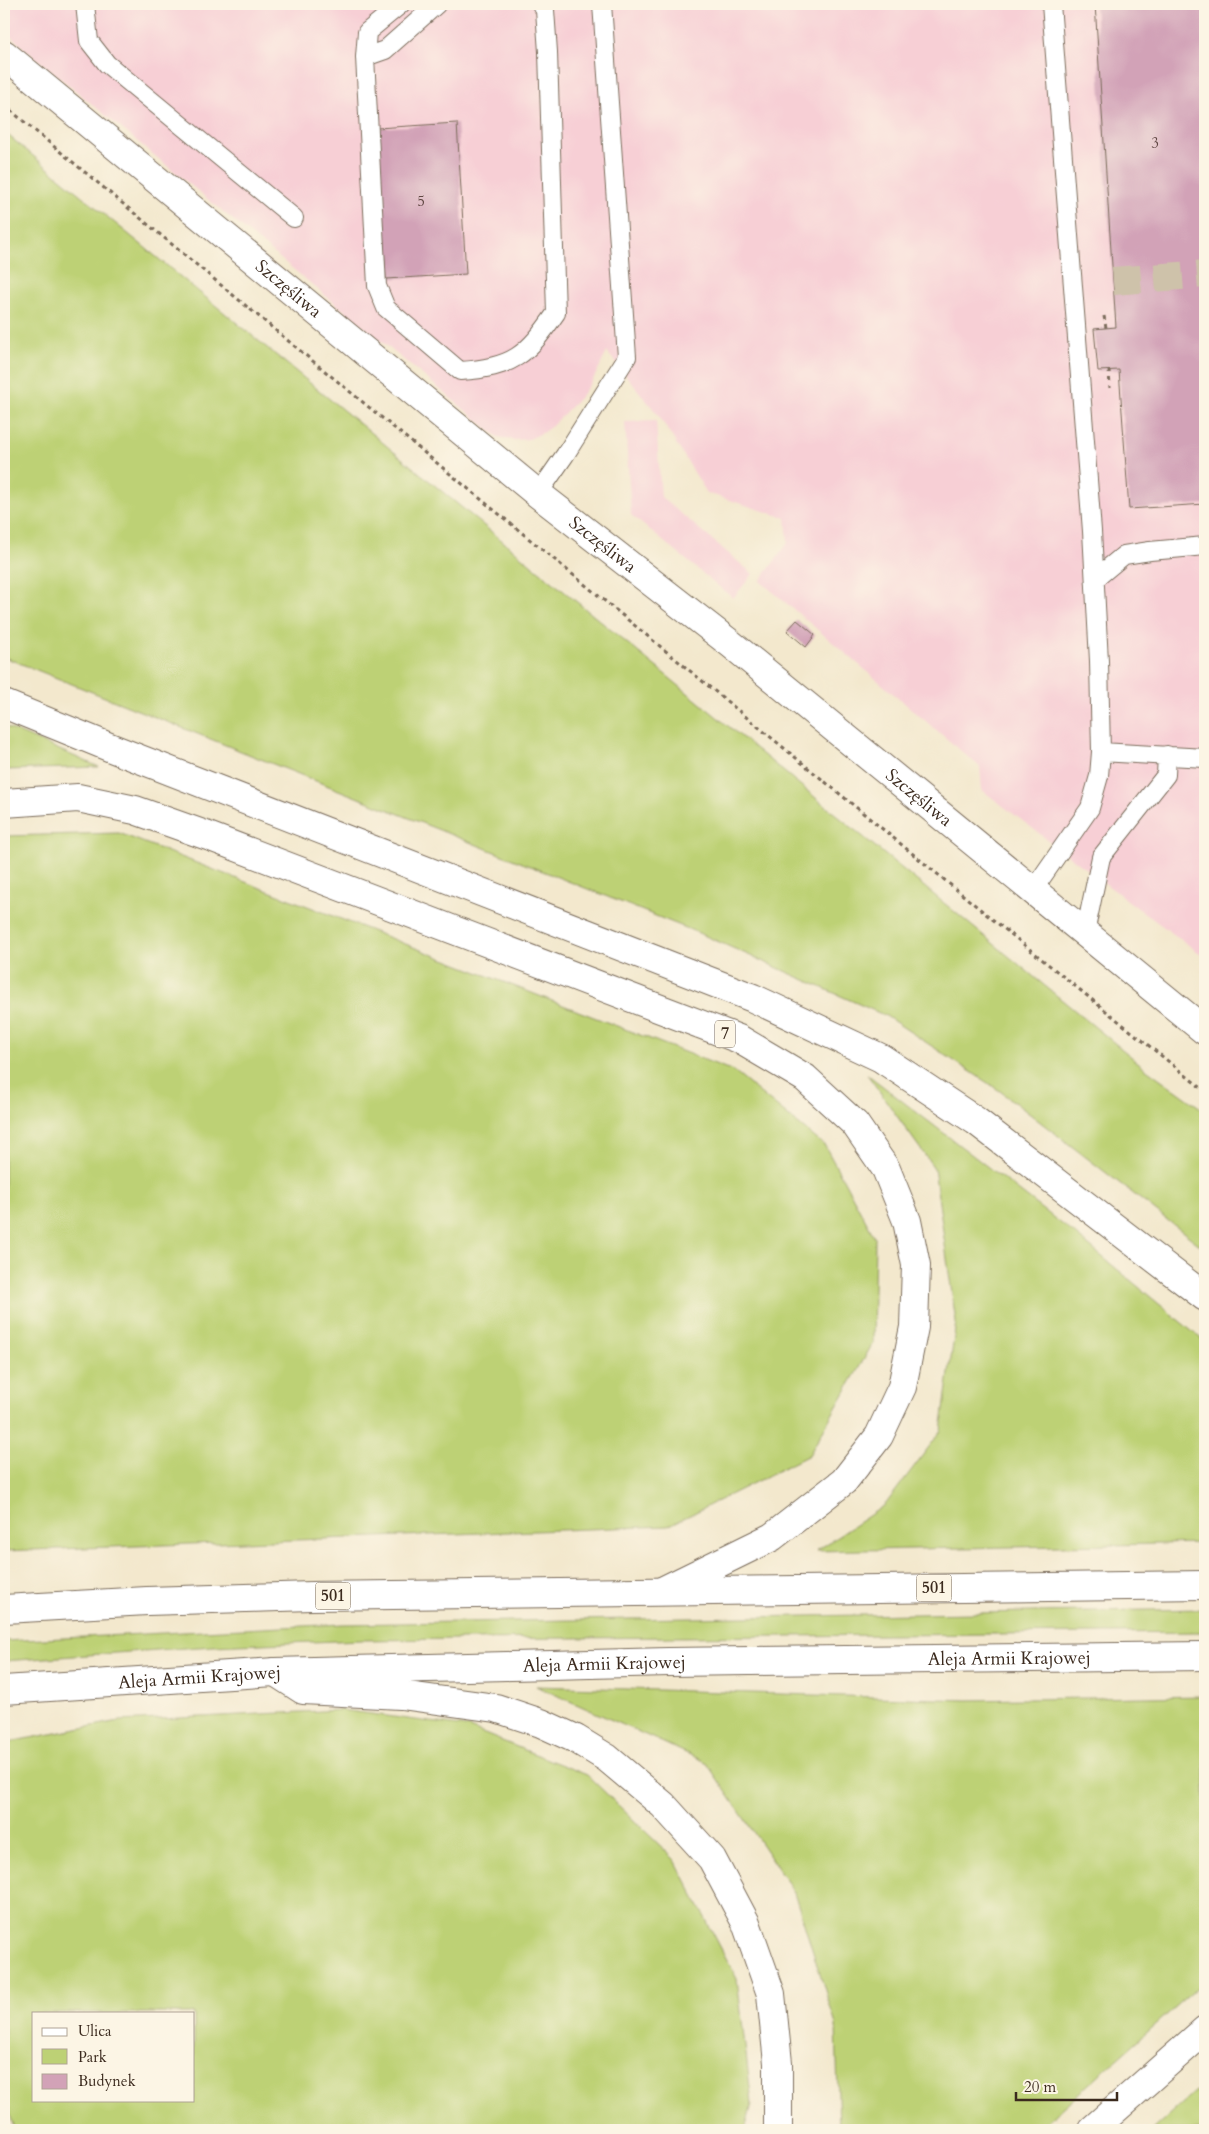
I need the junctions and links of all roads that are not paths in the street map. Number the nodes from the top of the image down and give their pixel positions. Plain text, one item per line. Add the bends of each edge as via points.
1 (85, 4) edge
2 (401, 4) edge
3 (437, 4) edge
4 (541, 4) edge
5 (602, 4) edge
6 (1051, 4) edge
7 (4, 54) edge
8 (365, 57) junction
9 (294, 218) dead end
10 (538, 494) junction
11 (1205, 546) edge
12 (1095, 580) junction
13 (4, 704) edge
14 (1101, 752) junction
15 (1167, 755) junction
16 (1205, 758) edge
17 (4, 803) edge
18 (1033, 890) junction
19 (1085, 933) junction
20 (1205, 1032) edge
21 (1205, 1298) edge
22 (1205, 1585) edge
23 (662, 1591) junction
24 (4, 1608) edge
25 (1205, 1656) edge
26 (275, 1672) junction
27 (4, 1690) edge
28 (1205, 2030) edge
29 (778, 2130) edge
30 (1092, 2130) edge

1 - 9 lane via 89,41 107,64
2 - 8 lane via 367,32
3 - 8 lane via 385,50
4 - 8 lane via 545,10 548,52 556,313 534,344 510,361 484,370 460,370 386,308 377,286
5 - 10 lane via 627,357
6 - 12 lane
7 - 10 main road, Szczęśliwa
10 - 18 main road, Szczęśliwa via 731,644
11 - 12 lane via 1124,555
12 - 14 lane
13 - 21 main road via 753,998 881,1058 976,1121
14 - 15 lane
14 - 18 lane via 1099,776 1090,808
15 - 16 lane
15 - 19 lane via 1166,774 1101,857
17 - 23 main road, 7 via 78,798 135,810 208,836 739,1039 805,1078 855,1124 886,1169 907,1221 916,1265 914,1327 902,1386 879,1436 844,1481 772,1537
18 - 19 main road, Szczęśliwa
19 - 20 main road, Szczęśliwa
22 - 23 main road, 501
23 - 24 main road, 501 via 312,1596
25 - 26 main road, Aleja Armii Krajowej via 668,1662
26 - 27 main road, Aleja Armii Krajowej
26 - 29 main road via 303,1690 401,1695 496,1708 541,1724 607,1758 663,1805 712,1859 746,1923 771,1994 778,2062
28 - 30 main road

